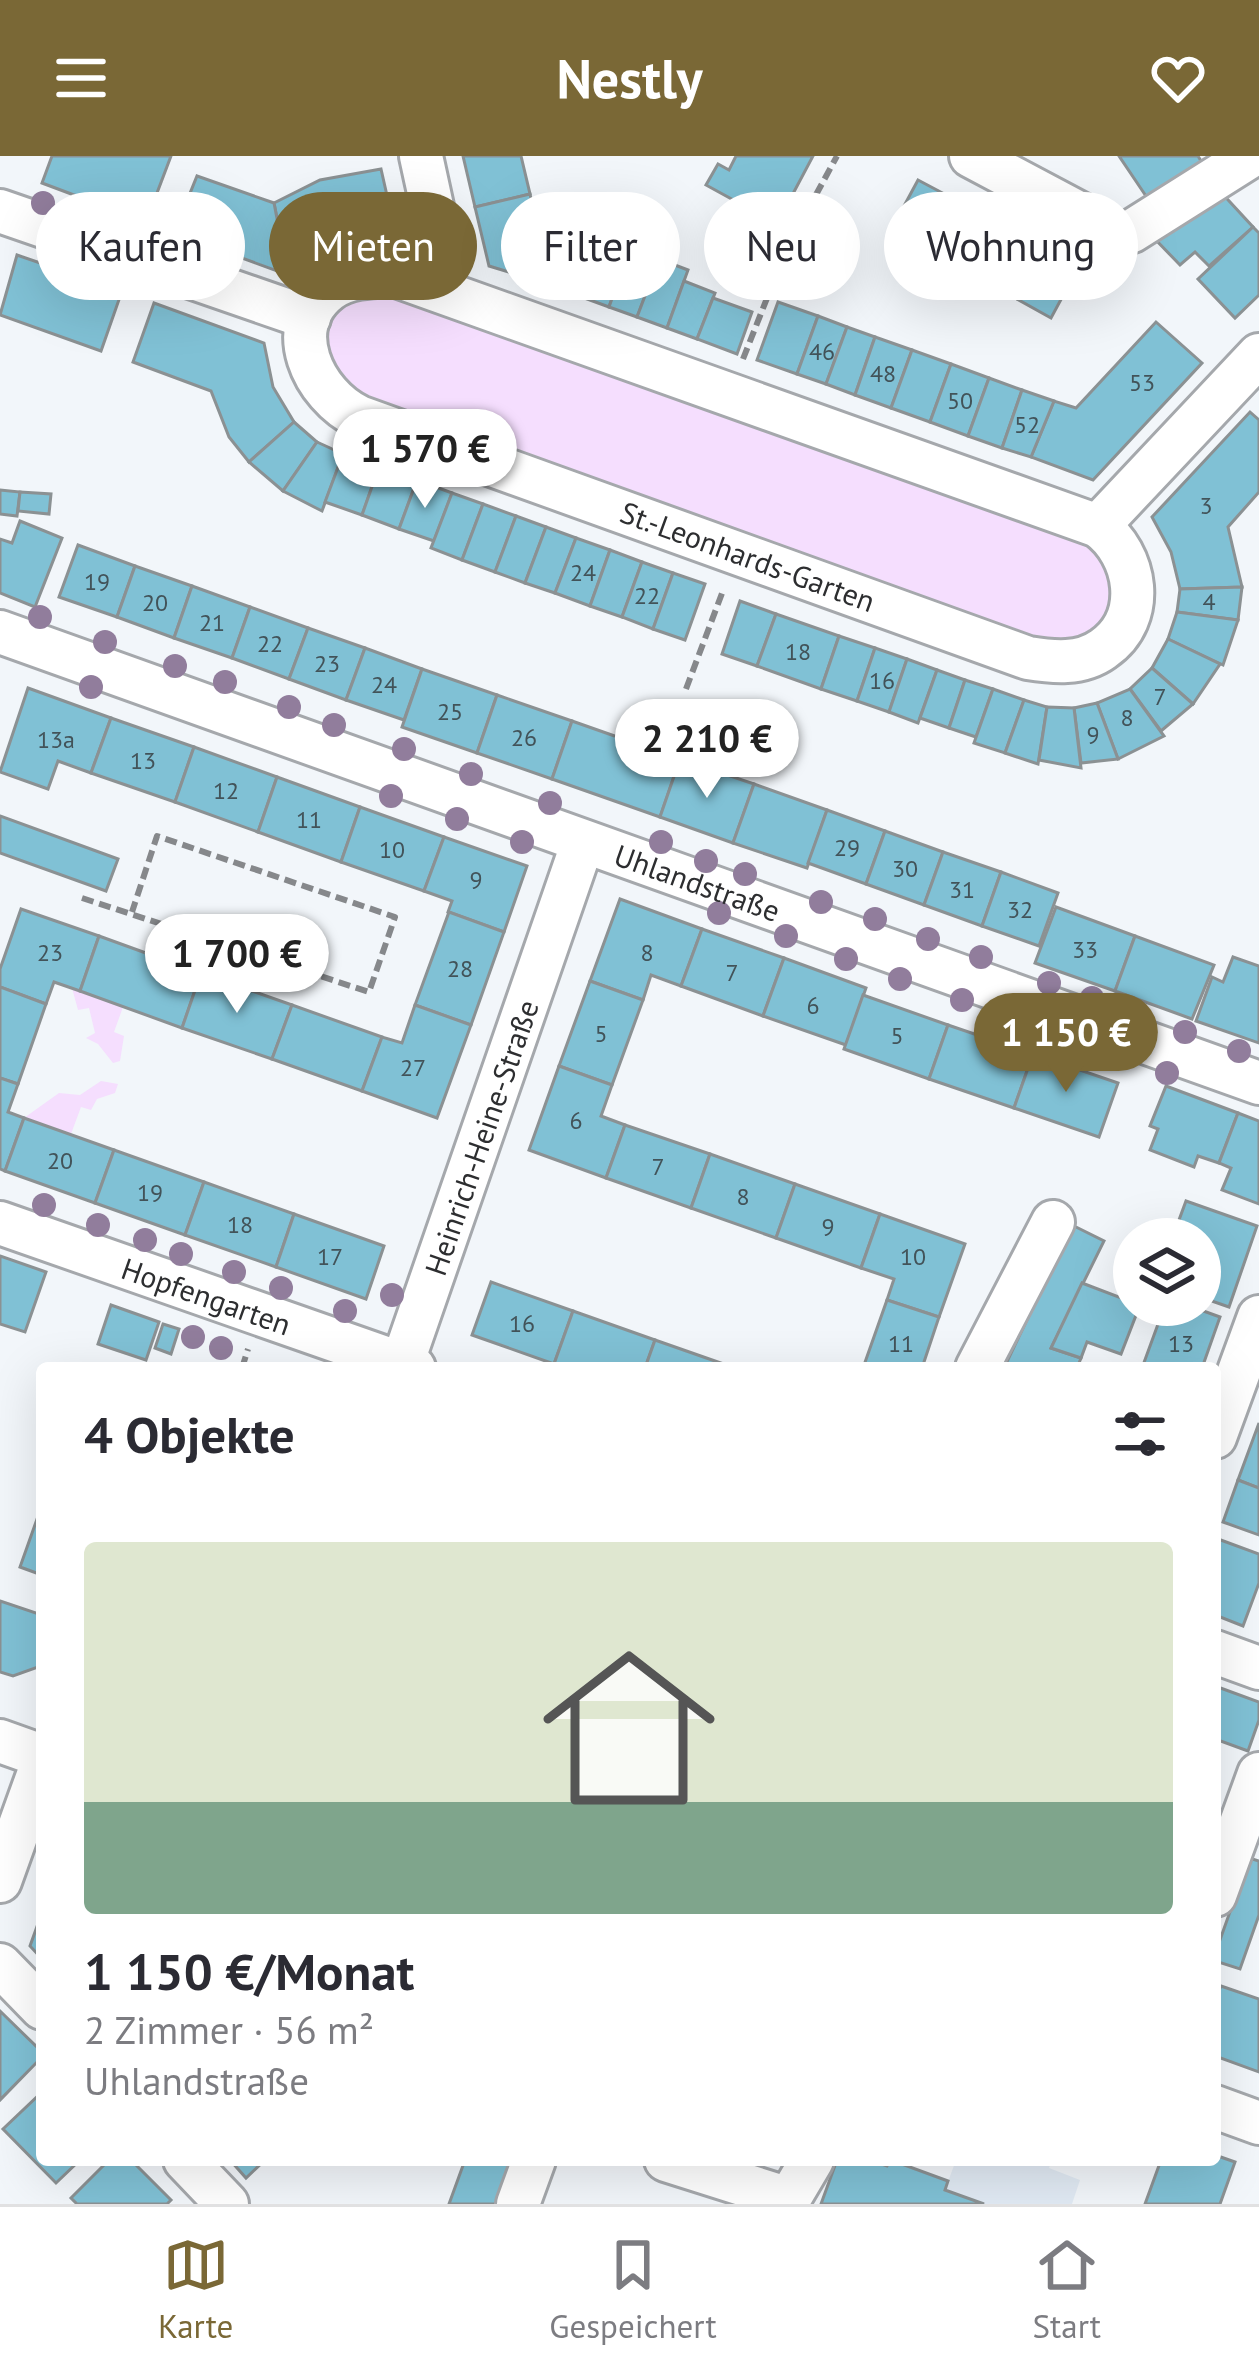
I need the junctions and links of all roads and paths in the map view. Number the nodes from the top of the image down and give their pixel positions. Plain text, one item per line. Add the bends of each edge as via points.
1 (421, 156) edge
2 (837, 156) edge
3 (971, 156) edge
4 (1250, 156) edge
5 (429, 192) edge
6 (0, 211) edge
7 (323, 300) edge
8 (473, 300) edge
9 (309, 318) junction
10 (1259, 356) edge
11 (730, 393) junction
12 (1098, 526) junction
13 (737, 551) junction
14 (0, 632) edge
15 (686, 689) dead end
16 (584, 842) junction
17 (82, 898) dead end
18 (132, 912) junction
19 (1259, 1083) edge
20 (1053, 1222) dead end
21 (0, 1223) edge
22 (1259, 1317) edge
23 (397, 1362) edge
24 (409, 1362) edge
25 (980, 1362) edge
26 (1221, 1421) edge
27 (1221, 1654) edge
28 (1259, 1668) edge
29 (0, 1741) edge
30 (36, 1757) edge
31 (1259, 1774) edge
32 (36, 1777) edge
33 (1221, 1878) edge
34 (0, 1881) edge
35 (0, 1965) edge
36 (36, 2002) edge
37 (1221, 2109) edge
38 (1259, 2123) edge
39 (191, 2166) edge
40 (531, 2166) edge
41 (683, 2166) edge
42 (808, 2166) edge
43 (784, 2202) edge
44 (227, 2204) edge
45 (518, 2204) edge

1 - 5 street
2 - 11 path via 787,250
3 - 4 street via 1120,235
6 - 9 street
7 - 9 street
8 - 11 street
9 - 13 street, St.-Leonhards-Garten via 309,366 346,410
10 - 12 street
11 - 12 street
12 - 13 street, St.-Leonhards-Garten via 1126,555 1134,593 1104,649 1065,662 1028,658
13 - 15 path
14 - 16 street, Uhlandstraße
16 - 19 street, Uhlandstraße
16 - 24 street, Heinrich-Heine-Straße
17 - 18 path
18 - 18 path via 369,992 395,917 157,836
20 - 25 street
21 - 23 street, Hopfengarten
22 - 26 street
27 - 28 street
29 - 30 street
31 - 33 street
32 - 34 street
35 - 36 street
37 - 38 street
39 - 44 street
40 - 45 street
41 - 43 street
42 - 43 street

